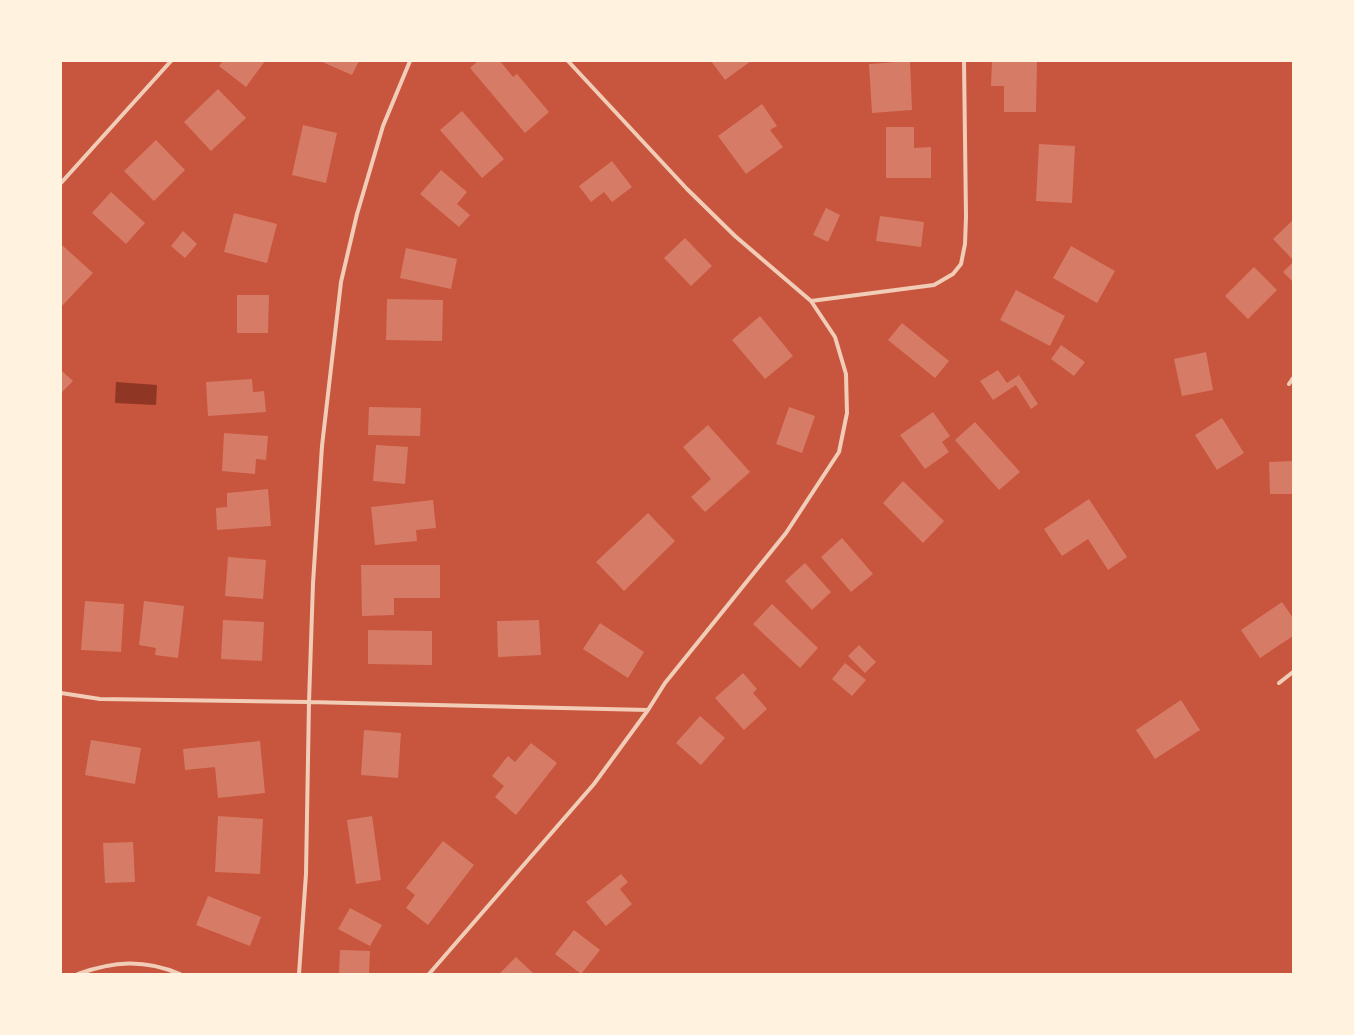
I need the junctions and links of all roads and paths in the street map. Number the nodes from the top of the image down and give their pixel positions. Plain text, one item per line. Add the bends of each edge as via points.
1 (171, 61) edge
2 (410, 61) edge
3 (568, 61) edge
4 (964, 61) edge
5 (61, 183) edge
6 (811, 301) junction
7 (1293, 378) edge
8 (1289, 384) dead end
9 (1293, 672) edge
10 (1279, 683) dead end
11 (61, 693) edge
12 (309, 702) junction
13 (648, 710) junction
14 (78, 974) edge
15 (180, 974) edge
16 (299, 974) edge
17 (429, 974) edge

1 - 5 street
2 - 12 street via 383,126 357,214 341,282 322,446 313,583
3 - 6 street via 687,189 735,236
4 - 6 street via 966,217 961,264 953,274 934,285
6 - 13 street via 835,337 846,374 847,413 839,452 786,533 665,683
7 - 8 street
9 - 10 street
11 - 12 street via 100,699
12 - 13 street
12 - 16 street via 306,874
13 - 17 street via 594,784
14 - 15 street via 93,968 120,963 140,963

